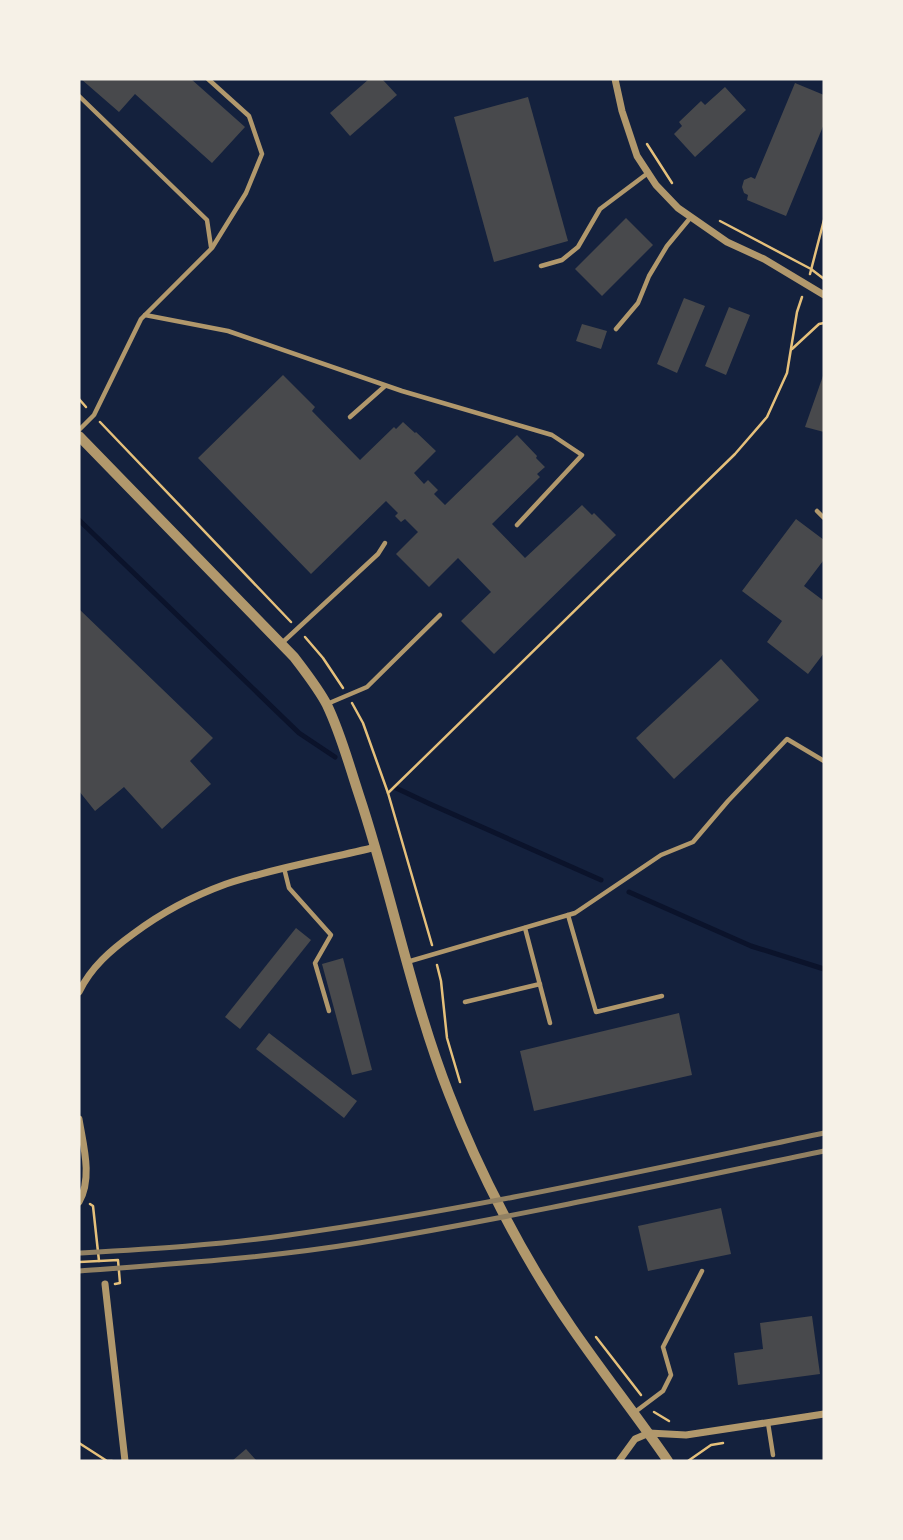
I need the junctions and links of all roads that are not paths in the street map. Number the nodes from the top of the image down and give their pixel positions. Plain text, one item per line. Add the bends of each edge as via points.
1 (208, 79) edge
2 (615, 79) edge
3 (79, 96) edge
4 (648, 173) junction
5 (691, 217) junction
6 (212, 247) junction
7 (541, 266) dead end
8 (824, 295) edge
9 (145, 315) junction
10 (616, 329) dead end
11 (386, 386) junction
12 (350, 417) dead end
13 (79, 430) edge
14 (79, 436) edge
15 (817, 511) dead end
16 (824, 518) edge
17 (517, 525) dead end
18 (385, 543) dead end
19 (440, 615) dead end
20 (281, 643) junction
21 (326, 704) junction
22 (824, 761) edge
23 (376, 847) junction
24 (284, 868) junction
25 (568, 915) junction
26 (525, 928) junction
27 (406, 962) junction
28 (540, 984) junction
29 (79, 992) edge
30 (662, 996) dead end
31 (465, 1002) dead end
32 (329, 1011) dead end
33 (550, 1023) dead end
34 (79, 1119) edge
35 (80, 1199) edge
36 (702, 1270) dead end
37 (105, 1284) road end
38 (635, 1412) junction
39 (824, 1414) edge
40 (768, 1422) junction
41 (649, 1433) junction
42 (773, 1455) dead end
43 (623, 1459) edge
44 (125, 1461) edge
45 (668, 1461) edge

1 - 6 lane via 249,116 262,154 246,193
2 - 4 street via 636,156
3 - 6 lane via 207,220
4 - 5 street
4 - 7 lane via 600,209 578,247 562,260
5 - 8 street
5 - 10 lane via 667,246 638,303
6 - 9 lane
9 - 11 lane via 228,331
9 - 13 lane via 94,415
11 - 12 lane
11 - 17 lane via 552,435 582,455
14 - 20 street
15 - 16 lane
18 - 20 lane
19 - 21 lane via 368,687
20 - 21 street
21 - 23 street
22 - 25 lane via 787,739 693,842 661,855
23 - 24 street
23 - 27 street
24 - 29 street via 225,885 167,911 103,958
24 - 32 lane via 289,888 331,935 315,963
25 - 26 lane
25 - 30 lane via 596,1012
26 - 27 lane
26 - 28 lane
27 - 38 street via 447,1089 497,1200 571,1327
28 - 31 lane
28 - 33 lane
34 - 35 street via 85,1156
36 - 38 lane via 663,1347 671,1375 663,1391
37 - 44 street
38 - 41 street
39 - 40 street
40 - 41 street via 686,1435
40 - 42 lane
41 - 43 street via 635,1438
41 - 45 street

